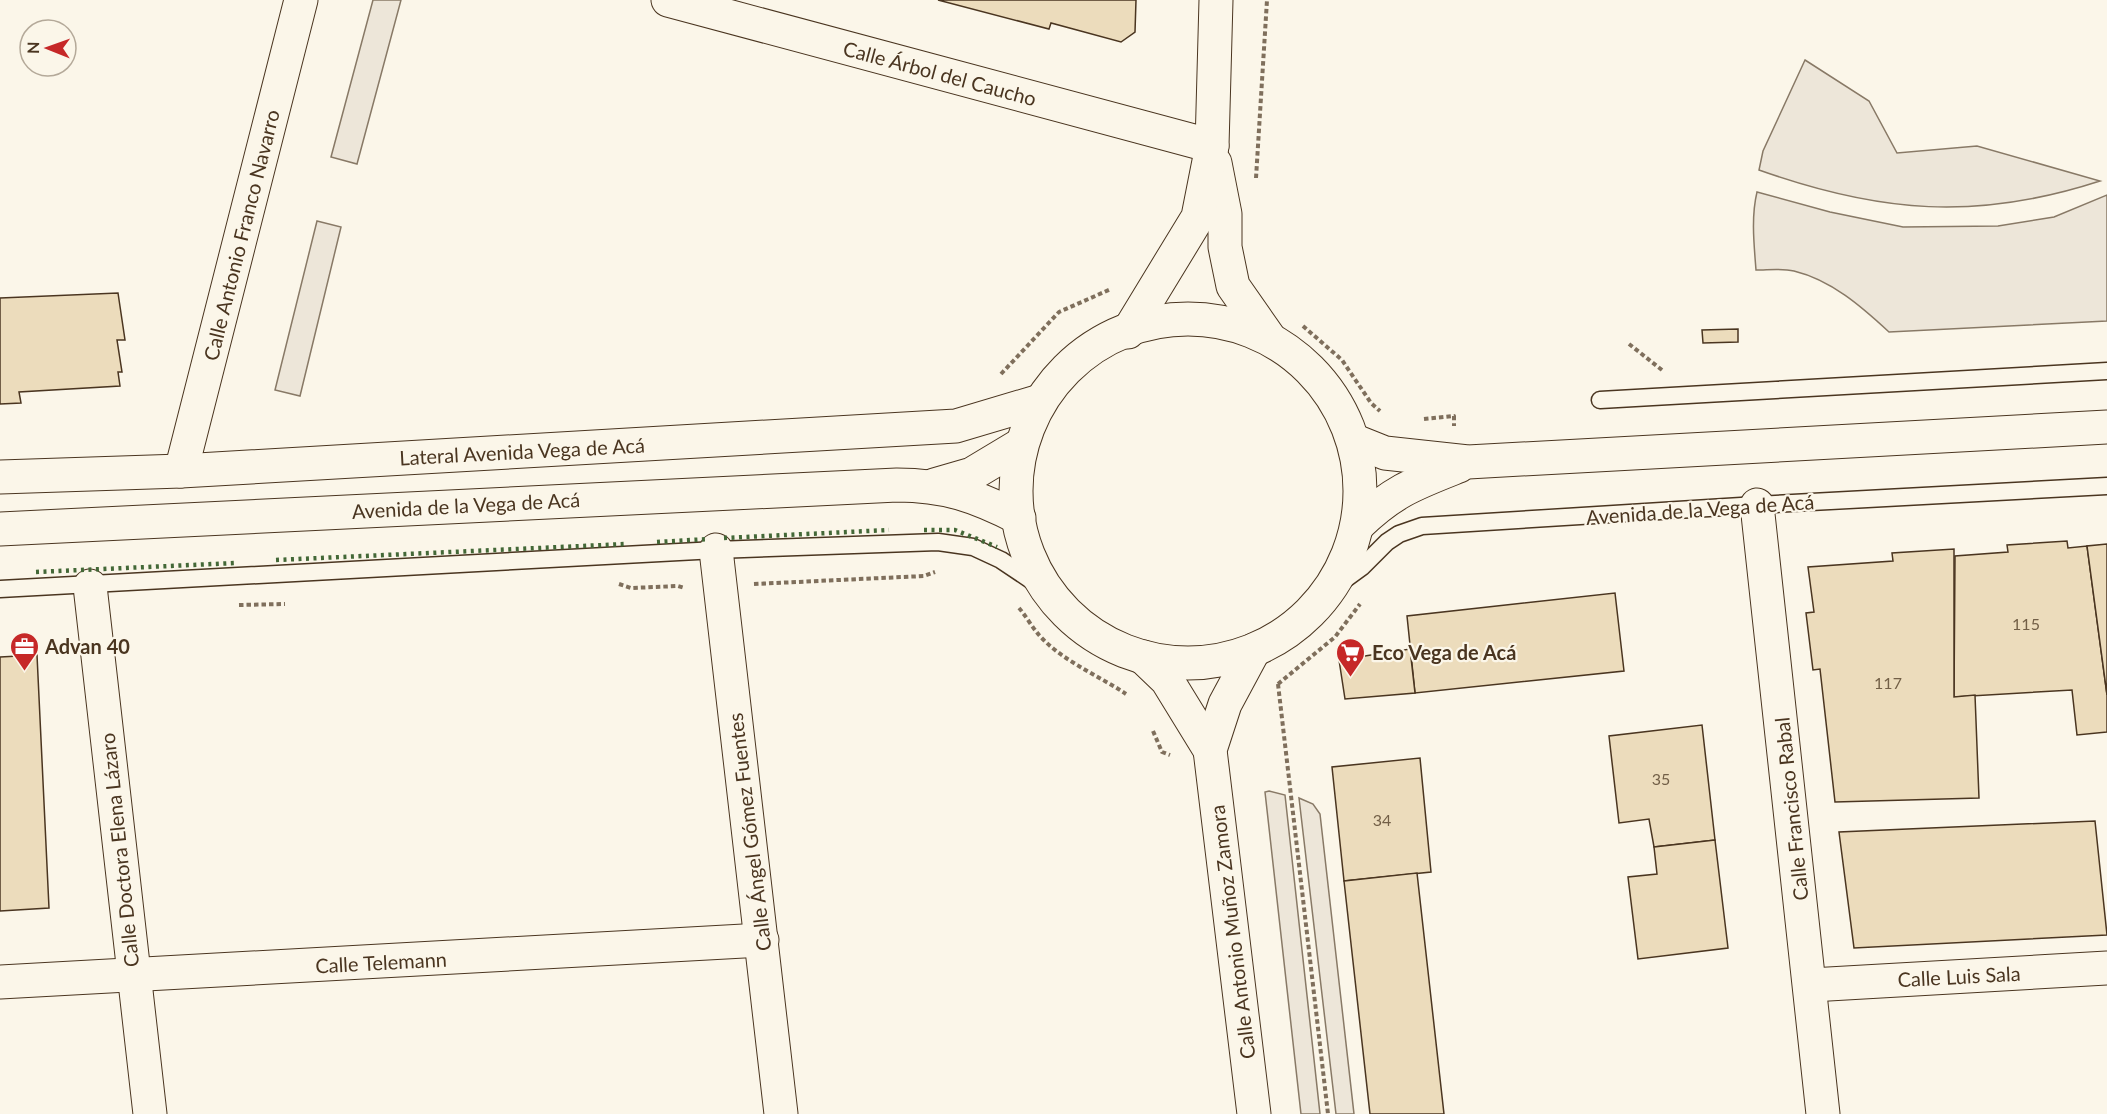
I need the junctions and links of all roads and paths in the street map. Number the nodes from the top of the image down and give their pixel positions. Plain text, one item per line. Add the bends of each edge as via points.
1 (302, 0) edge
2 (668, 0) edge
3 (1216, 0) edge
4 (1267, 0) edge
5 (1212, 146) junction
6 (1256, 183) dead end
7 (1116, 286) dead end
8 (1298, 323) dead end
9 (1128, 332) junction
10 (1270, 339) junction
11 (2107, 372) edge
12 (999, 376) dead end
13 (1600, 400) dead end
14 (1040, 401) junction
15 (1385, 415) dead end
16 (1420, 420) dead end
17 (2107, 427) edge
18 (1455, 429) dead end
19 (1355, 441) junction
20 (1017, 447) junction
21 (1468, 462) junction
22 (181, 471) junction
23 (0, 477) edge
24 (932, 485) junction
25 (2107, 486) edge
26 (1757, 505) junction
27 (1019, 518) junction
28 (1359, 524) junction
29 (0, 529) edge
30 (716, 550) junction
31 (944, 570) dead end
32 (90, 586) junction
33 (660, 587) dead end
34 (631, 588) dead end
35 (0, 590) edge
36 (750, 593) dead end
37 (1050, 593) junction
38 (1318, 599) junction
39 (1014, 601) dead end
40 (1361, 601) dead end
41 (238, 605) dead end
42 (274, 605) dead end
43 (1254, 650) junction
44 (1143, 657) junction
45 (1130, 697) dead end
46 (1150, 722) dead end
47 (1210, 750) junction
48 (1168, 755) dead end
49 (762, 940) junction
50 (2107, 968) edge
51 (133, 976) junction
52 (0, 982) edge
53 (1811, 985) junction
54 (150, 1114) edge
55 (781, 1114) edge
56 (1254, 1114) edge
57 (1328, 1114) edge
58 (1823, 1114) edge

1 - 22 street, Calle Antonio Franco Navarro
2 - 5 street, Calle Árbol del Caucho
3 - 5 street
4 - 6 path
5 - 9 street via 1198,217
5 - 10 street via 1233,286
7 - 12 path via 1059,312
8 - 15 path via 1342,360 1371,403
9 - 10 street via 1161,322 1197,321
9 - 14 street via 1088,352 1061,374
10 - 19 street via 1297,355 1321,382
11 - 13 lane
14 - 20 street
14 - 22 street, Lateral Avenida Vega de Acá via 956,426
16 - 18 path via 1454,416
17 - 21 street
19 - 21 street via 1385,453
19 - 28 street via 1365,477
20 - 24 street, Avenida de la Vega de Acá via 972,474
20 - 27 street via 1014,492
21 - 28 street via 1395,493
22 - 23 street, Lateral Avenida Vega de Acá
24 - 27 street, Avenida de la Vega de Acá via 963,492
24 - 29 street, Avenida de la Vega de Acá
25 - 26 lane, Avenida de la Vega de Acá
26 - 38 lane, Avenida de la Vega de Acá via 1422,526 1393,538 1354,574
26 - 53 street, Calle Francisco Rabal
27 - 37 street via 1025,545
28 - 38 street via 1348,552
30 - 32 lane
30 - 37 lane via 938,542 973,547 1001,560
30 - 49 street, Calle Ángel Gómez Fuentes
31 - 36 path via 924,576 752,584
32 - 35 lane
32 - 51 street, Calle Doctora Elena Lázaro
33 - 34 path
37 - 44 street via 1073,623 1094,638
38 - 43 street via 1278,638
39 - 45 path via 1039,635 1076,664
40 - 57 path via 1335,637 1278,684
41 - 42 path
43 - 44 street via 1219,661
43 - 47 street, Calle Antonio Muñoz Zamora via 1225,704
44 - 47 street, Calle Antonio Muñoz Zamora via 1167,680
46 - 48 path via 1162,752
47 - 56 street, Calle Antonio Muñoz Zamora
49 - 51 street, Calle Telemann
49 - 55 street, Calle Ángel Gómez Fuentes
50 - 53 street, Calle Luis Sala
51 - 52 street, Calle Telemann
51 - 54 street, Calle Doctora Elena Lázaro
53 - 58 street, Calle Francisco Rabal

